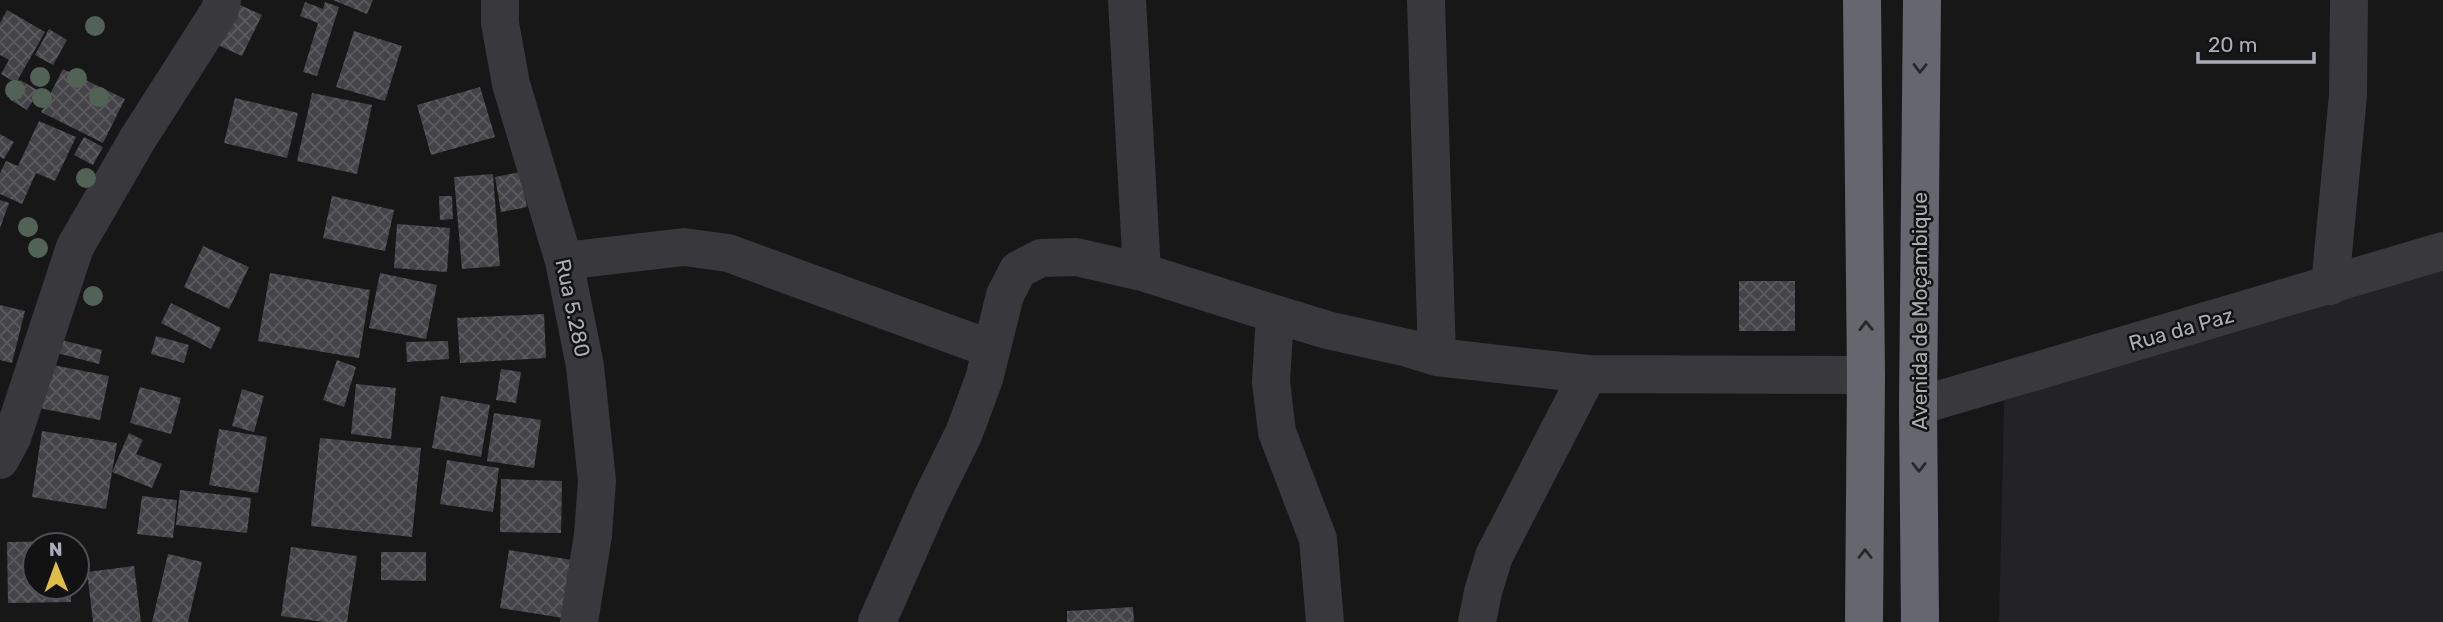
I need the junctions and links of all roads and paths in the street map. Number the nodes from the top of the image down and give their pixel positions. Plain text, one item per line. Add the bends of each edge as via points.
1 (222, 0) edge
2 (500, 0) edge
3 (1127, 0) edge
4 (1426, 0) edge
5 (1861, 0) edge
6 (1923, 0) edge
7 (2349, 0) edge
8 (2443, 251) edge
9 (564, 261) junction
10 (1142, 272) junction
11 (2330, 286) junction
12 (1275, 314) junction
13 (991, 349) junction
14 (1437, 357) junction
15 (1588, 374) junction
16 (1866, 374) junction
17 (1918, 406) junction
18 (0, 460) edge
19 (579, 622) edge
20 (877, 622) edge
21 (1325, 622) edge
22 (1477, 622) edge
23 (1864, 622) edge
24 (1920, 622) edge

1 - 18 street via 75,247 12,438
2 - 9 street, Rua 5.280 via 511,84
3 - 10 street
4 - 14 street
16 -> 5 highway
6 -> 17 highway, Avenida de Moçambique
7 - 11 street via 2348,95
8 - 11 street, Rua da Paz
9 - 13 street via 684,247 728,253
9 - 19 street, Rua 5.280 via 585,366 597,481
10 - 12 street
10 - 13 street via 1076,257 1041,258 1018,270 1005,295
11 - 17 street, Rua da Paz
12 - 14 street
12 - 21 street via 1271,382 1277,432 1318,539
13 - 20 street via 964,433
14 - 15 street
15 - 16 street
15 - 22 street via 1494,556
23 -> 16 highway
17 -> 24 highway, Avenida de Moçambique

